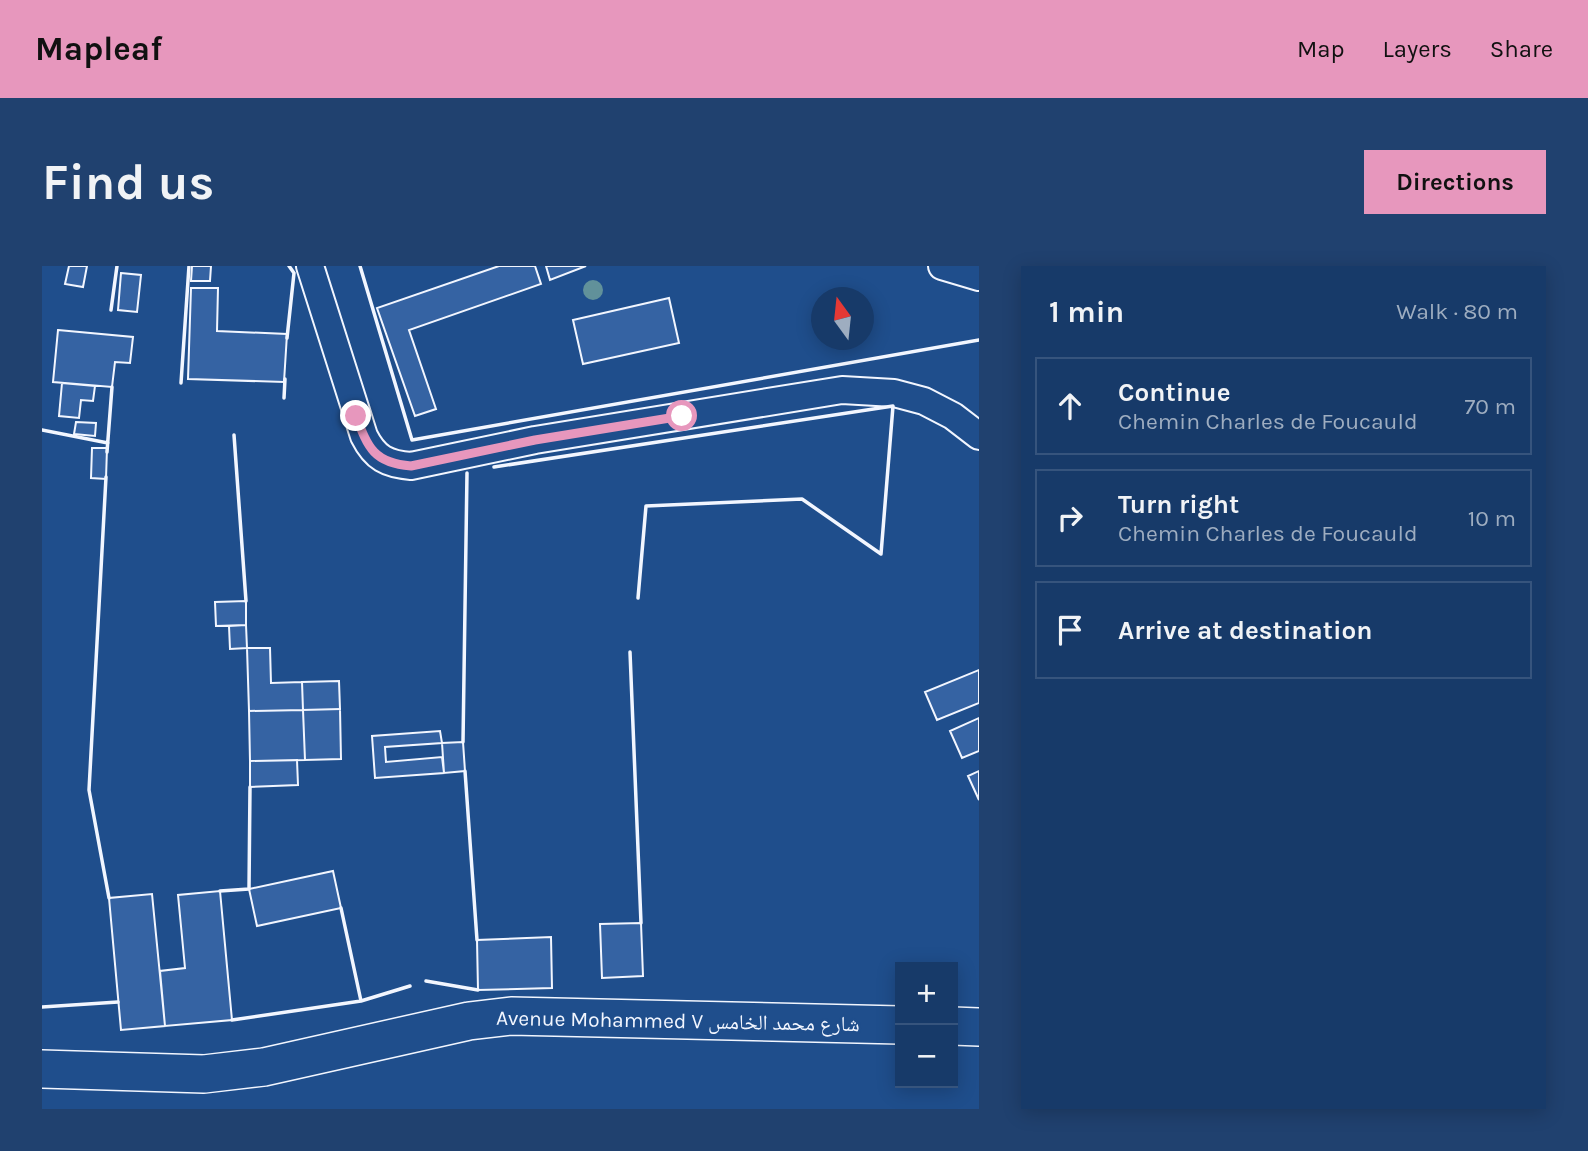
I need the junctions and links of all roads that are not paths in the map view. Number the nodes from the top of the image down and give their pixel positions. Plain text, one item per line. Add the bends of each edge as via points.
1 (310, 266) edge
2 (943, 266) edge
3 (979, 276) edge
4 (979, 436) edge
5 (895, 1025) edge
6 (958, 1026) edge
7 (979, 1027) edge
8 (42, 1069) edge

1 - 4 street via 364,436 382,460 395,464 421,464 535,440 842,390 894,393 924,401
2 - 3 street
5 - 8 main road, Avenue Mohammed V شارع محمد الخامس via 511,1016 231,1073
6 - 7 main road

